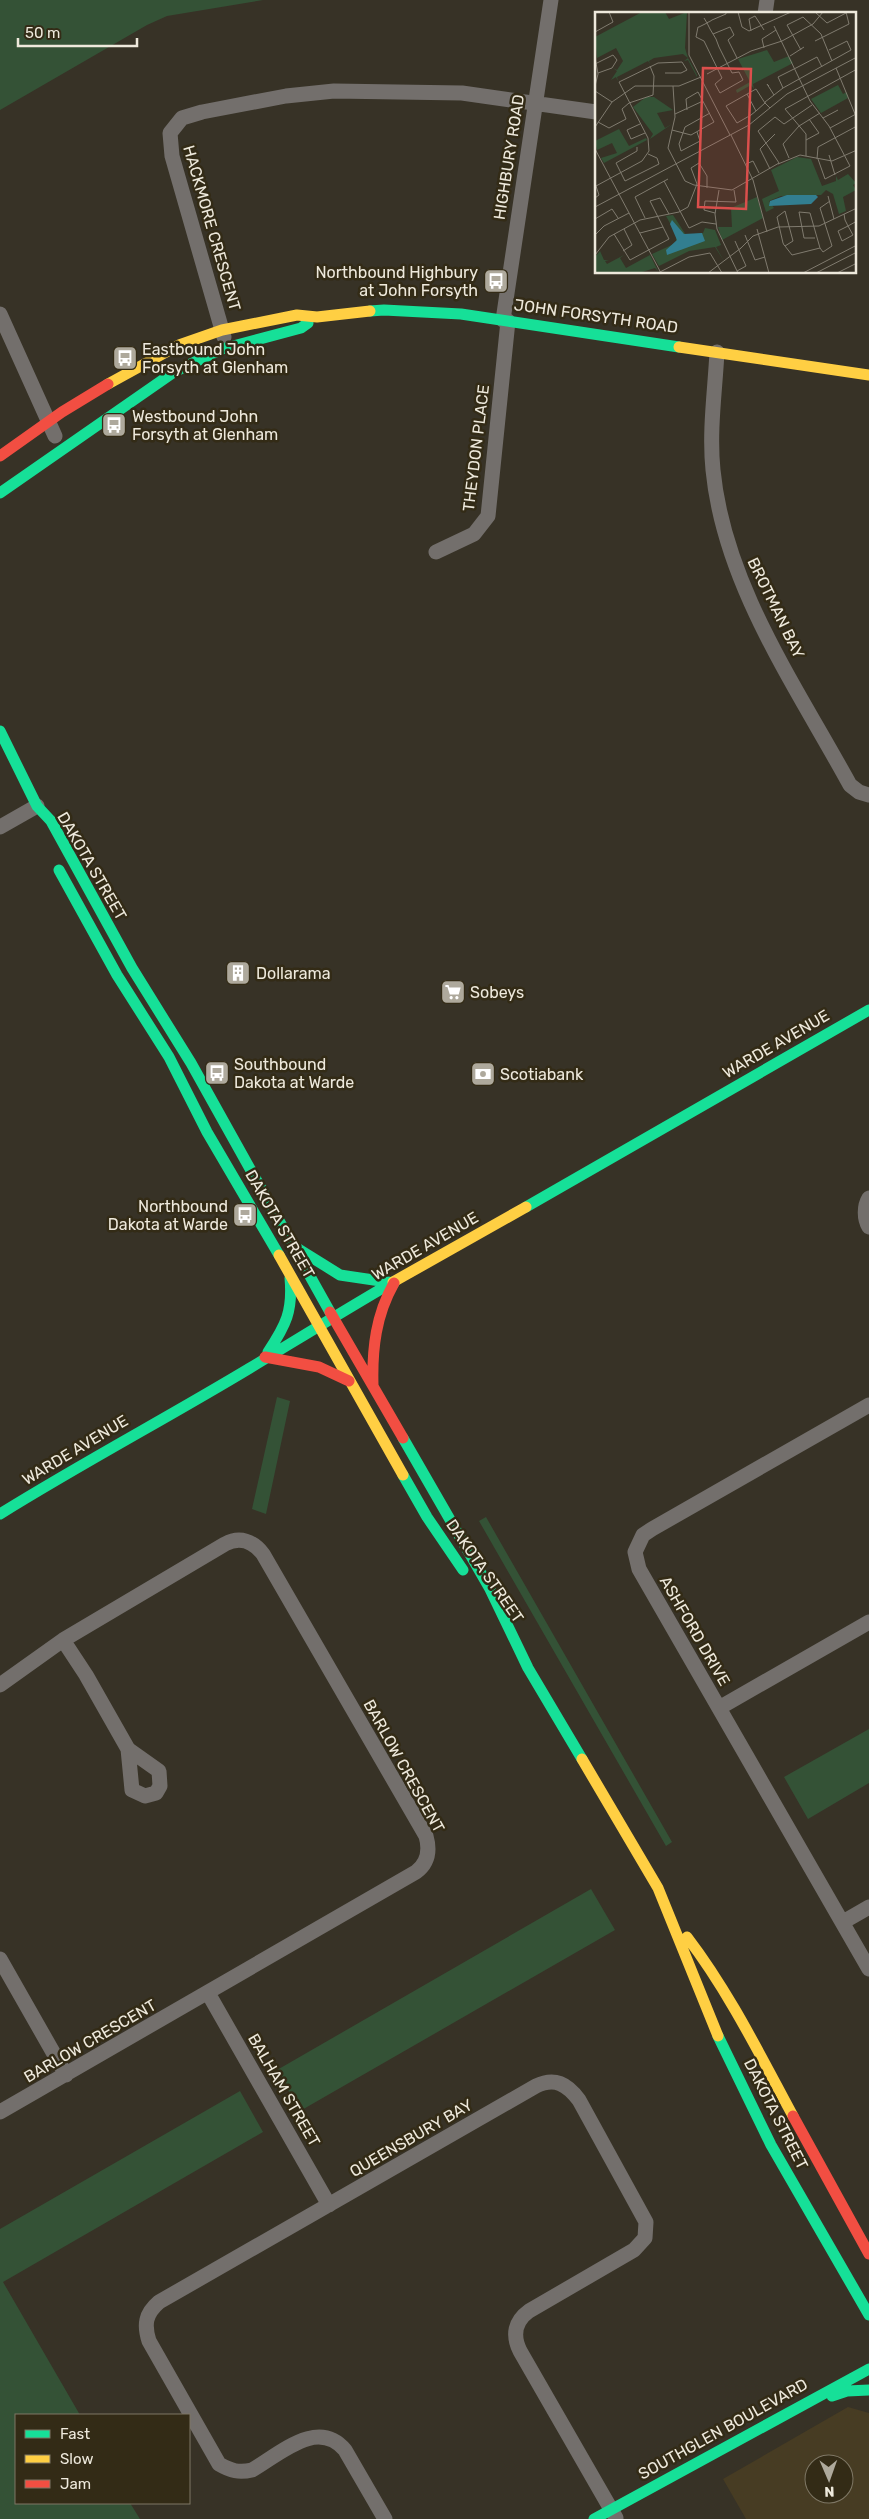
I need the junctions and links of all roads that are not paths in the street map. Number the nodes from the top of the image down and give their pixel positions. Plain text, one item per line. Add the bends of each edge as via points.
1 (551, 0) edge
2 (535, 104) junction
3 (595, 112) edge
4 (0, 314) edge
5 (317, 317) junction
6 (505, 321) junction
7 (222, 330) junction
8 (228, 348) junction
9 (717, 352) junction
10 (869, 374) edge
11 (51, 429) junction
12 (0, 456) edge
13 (0, 493) edge
14 (436, 552) dead end
15 (0, 731) edge
16 (869, 795) edge
17 (37, 806) junction
18 (0, 827) edge
19 (40, 830) dead end
20 (55, 861) dead end
21 (869, 1010) edge
22 (869, 1198) edge
23 (869, 1227) edge
24 (290, 1243) junction
25 (289, 1272) junction
26 (394, 1283) junction
27 (334, 1317) junction
28 (318, 1326) junction
29 (265, 1357) junction
30 (349, 1381) junction
31 (373, 1388) junction
32 (869, 1405) edge
33 (0, 1514) edge
34 (470, 1581) dead end
35 (480, 1596) dead end
36 (869, 1622) edge
37 (63, 1640) junction
38 (518, 1647) junction
39 (0, 1685) edge
40 (719, 1708) junction
41 (128, 1749) dead end
42 (869, 1907) edge
43 (672, 1919) junction
44 (843, 1922) junction
45 (0, 1959) edge
46 (869, 1969) edge
47 (208, 1993) junction
48 (66, 2074) junction
49 (0, 2112) edge
50 (329, 2205) junction
51 (869, 2254) edge
52 (869, 2315) edge
53 (869, 2369) edge
54 (869, 2390) edge
55 (791, 2410) junction
56 (614, 2514) edge
57 (385, 2519) edge
58 (594, 2519) edge

1 - 2 street, HIGHBURY ROAD
2 - 3 street, HACKMORE CRESCENT
2 - 6 street, HIGHBURY ROAD
2 - 7 street, HACKMORE CRESCENT via 462,93 334,91 239,104 182,118 170,133 172,156
4 - 11 street
5 - 6 main road, JOHN FORSYTH ROAD via 384,310 462,314
5 - 7 main road, JOHN FORSYTH ROAD via 297,315
5 - 8 main road, JOHN FORSYTH ROAD via 301,328
6 - 9 main road, JOHN FORSYTH ROAD
6 - 14 street, THEYDON PLACE via 488,516 474,534
7 - 8 street, HACKMORE CRESCENT
7 - 11 main road, JOHN FORSYTH ROAD via 130,370
8 - 13 main road, JOHN FORSYTH ROAD via 174,372
9 - 10 main road, JOHN FORSYTH ROAD
9 - 16 street, BROTMAN BAY via 711,442 713,470 717,502 733,563 762,626 850,785
11 - 12 main road, JOHN FORSYTH ROAD
15 - 17 main road, DAKOTA STREET
17 - 18 street
17 - 19 main road, DAKOTA STREET
17 - 24 main road, DAKOTA STREET via 51,821 132,968 191,1063
20 - 25 main road, DAKOTA STREET via 117,975 169,1057 207,1132
21 - 26 main road, WARDE AVENUE
22 - 23 street via 866,1211
24 - 26 main road via 340,1275
24 - 27 main road, DAKOTA STREET
25 - 28 main road, DAKOTA STREET
25 - 29 main road via 291,1315
26 - 27 main road, WARDE AVENUE
26 - 31 main road via 374,1332
27 - 28 main road, WARDE AVENUE
27 - 31 main road, DAKOTA STREET
28 - 29 main road, WARDE AVENUE
28 - 30 main road, DAKOTA STREET
29 - 30 main road via 306,1362 331,1370
29 - 33 main road, WARDE AVENUE
30 - 34 main road, DAKOTA STREET via 427,1517
31 - 38 main road, DAKOTA STREET via 490,1589
32 - 40 street, ASHFORD DRIVE via 652,1529 637,1544 635,1552 639,1569
35 - 38 main road, DAKOTA STREET
36 - 40 street
37 - 39 street, BARLOW CRESCENT
37 - 41 street
37 - 47 street, BARLOW CRESCENT via 225,1544 238,1540 254,1544 263,1554 426,1836 428,1855 416,1872
38 - 43 main road, DAKOTA STREET via 658,1888
40 - 44 street, ASHFORD DRIVE
42 - 44 street
43 - 51 main road, DAKOTA STREET via 703,1958 735,2012
43 - 52 main road, DAKOTA STREET via 719,2039 766,2136
44 - 46 street, ASHFORD DRIVE
45 - 48 street
47 - 48 street, BARLOW CRESCENT
47 - 50 street, BALHAM STREET
48 - 49 street, BARLOW CRESCENT
50 - 56 street, QUEENSBURY BAY via 544,2082 557,2081 574,2094 644,2216 647,2230 645,2238 626,2256 521,2317 515,2327 516,2340
50 - 57 street, QUEENSBURY BAY via 158,2302 148,2315 146,2333 219,2464 244,2472 306,2439 320,2435 328,2437 338,2441 345,2450
53 - 55 main road, SOUTHGLEN BOULEVARD
54 - 55 main road via 847,2392
55 - 56 main road, SOUTHGLEN BOULEVARD
56 - 58 main road, SOUTHGLEN BOULEVARD

